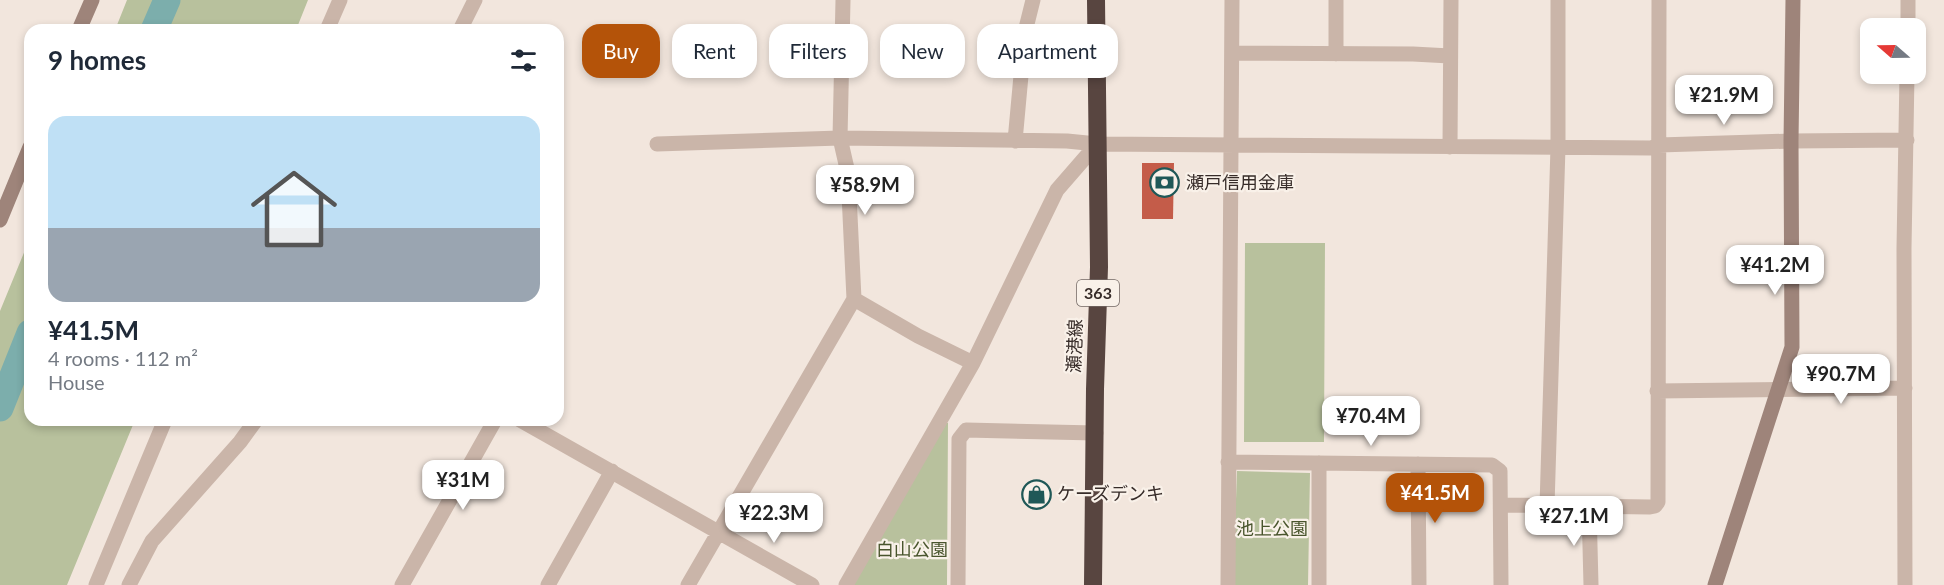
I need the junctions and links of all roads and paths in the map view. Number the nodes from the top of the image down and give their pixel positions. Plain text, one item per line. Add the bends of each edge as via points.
1 (92, 0) edge
2 (340, 0) edge
3 (475, 0) edge
4 (843, 0) edge
5 (1033, 0) edge
6 (1096, 0) edge
7 (1232, 0) edge
8 (1336, 0) edge
9 (1450, 0) edge
10 (1558, 0) edge
11 (1659, 0) edge
12 (1793, 0) edge
13 (1908, 0) edge
14 (1908, 18) edge
15 (82, 24) edge
16 (330, 24) edge
17 (463, 24) edge
18 (1232, 53) junction
19 (1336, 54) junction
20 (1450, 56) junction
21 (1907, 84) edge
22 (840, 138) junction
23 (1907, 140) junction
24 (1015, 141) junction
25 (1791, 141) junction
26 (657, 144) dead end
27 (1097, 144) junction
28 (1231, 144) junction
29 (1659, 145) junction
30 (1450, 147) junction
31 (1558, 147) junction
32 (24, 162) edge
33 (0, 220) edge
34 (854, 299) junction
35 (973, 363) junction
36 (1778, 388) junction
37 (1905, 388) junction
38 (1658, 391) junction
39 (162, 426) edge
40 (252, 426) edge
41 (492, 426) edge
42 (531, 426) edge
43 (1096, 432) junction
44 (1228, 462) junction
45 (1319, 463) junction
46 (1418, 464) junction
47 (612, 471) junction
48 (1501, 505) junction
49 (1547, 506) junction
50 (1589, 507) junction
51 (719, 532) junction
52 (96, 585) edge
53 (129, 585) edge
54 (402, 585) edge
55 (548, 585) edge
56 (688, 585) edge
57 (812, 585) edge
58 (846, 585) edge
59 (958, 585) edge
60 (1094, 585) edge
61 (1228, 585) edge
62 (1319, 585) edge
63 (1419, 585) edge
64 (1501, 585) edge
65 (1591, 585) edge
66 (1715, 585) edge
67 (1905, 585) edge

1 - 15 street
2 - 16 street
3 - 17 street
4 - 22 street
5 - 24 street via 1025,32
6 - 27 highway, 瀬港線 / 363
7 - 18 street
8 - 19 street
9 - 20 street
10 - 31 street
11 - 29 street
12 - 25 street
13 - 14 street
18 - 19 street
18 - 28 street
19 - 20 street
20 - 30 street
21 - 23 street
22 - 24 street
22 - 26 street
22 - 34 street via 848,173
23 - 25 street
23 - 37 street
24 - 27 street
25 - 29 street
25 - 36 street via 1791,347
27 - 28 street
27 - 35 street via 1057,190
27 - 43 highway, 瀬港線 / 363
28 - 30 street
28 - 44 street
29 - 31 street
29 - 38 street
30 - 31 street
31 - 49 street
32 - 33 street
34 - 35 street
34 - 51 street
35 - 58 street
36 - 37 street
36 - 38 street
36 - 66 street
37 - 67 street
38 - 50 street via 1658,502 1655,506
39 - 52 street
40 - 53 street via 152,541
41 - 54 street
42 - 47 street
43 - 59 street via 966,430 959,439
43 - 60 highway, 瀬港線 / 363
44 - 45 street
44 - 61 street
45 - 46 street
45 - 62 street
46 - 48 street via 1492,465 1500,471
46 - 63 street
47 - 51 street
47 - 55 street
48 - 49 street
48 - 64 street
49 - 50 street
50 - 65 street
51 - 56 street
51 - 57 street

